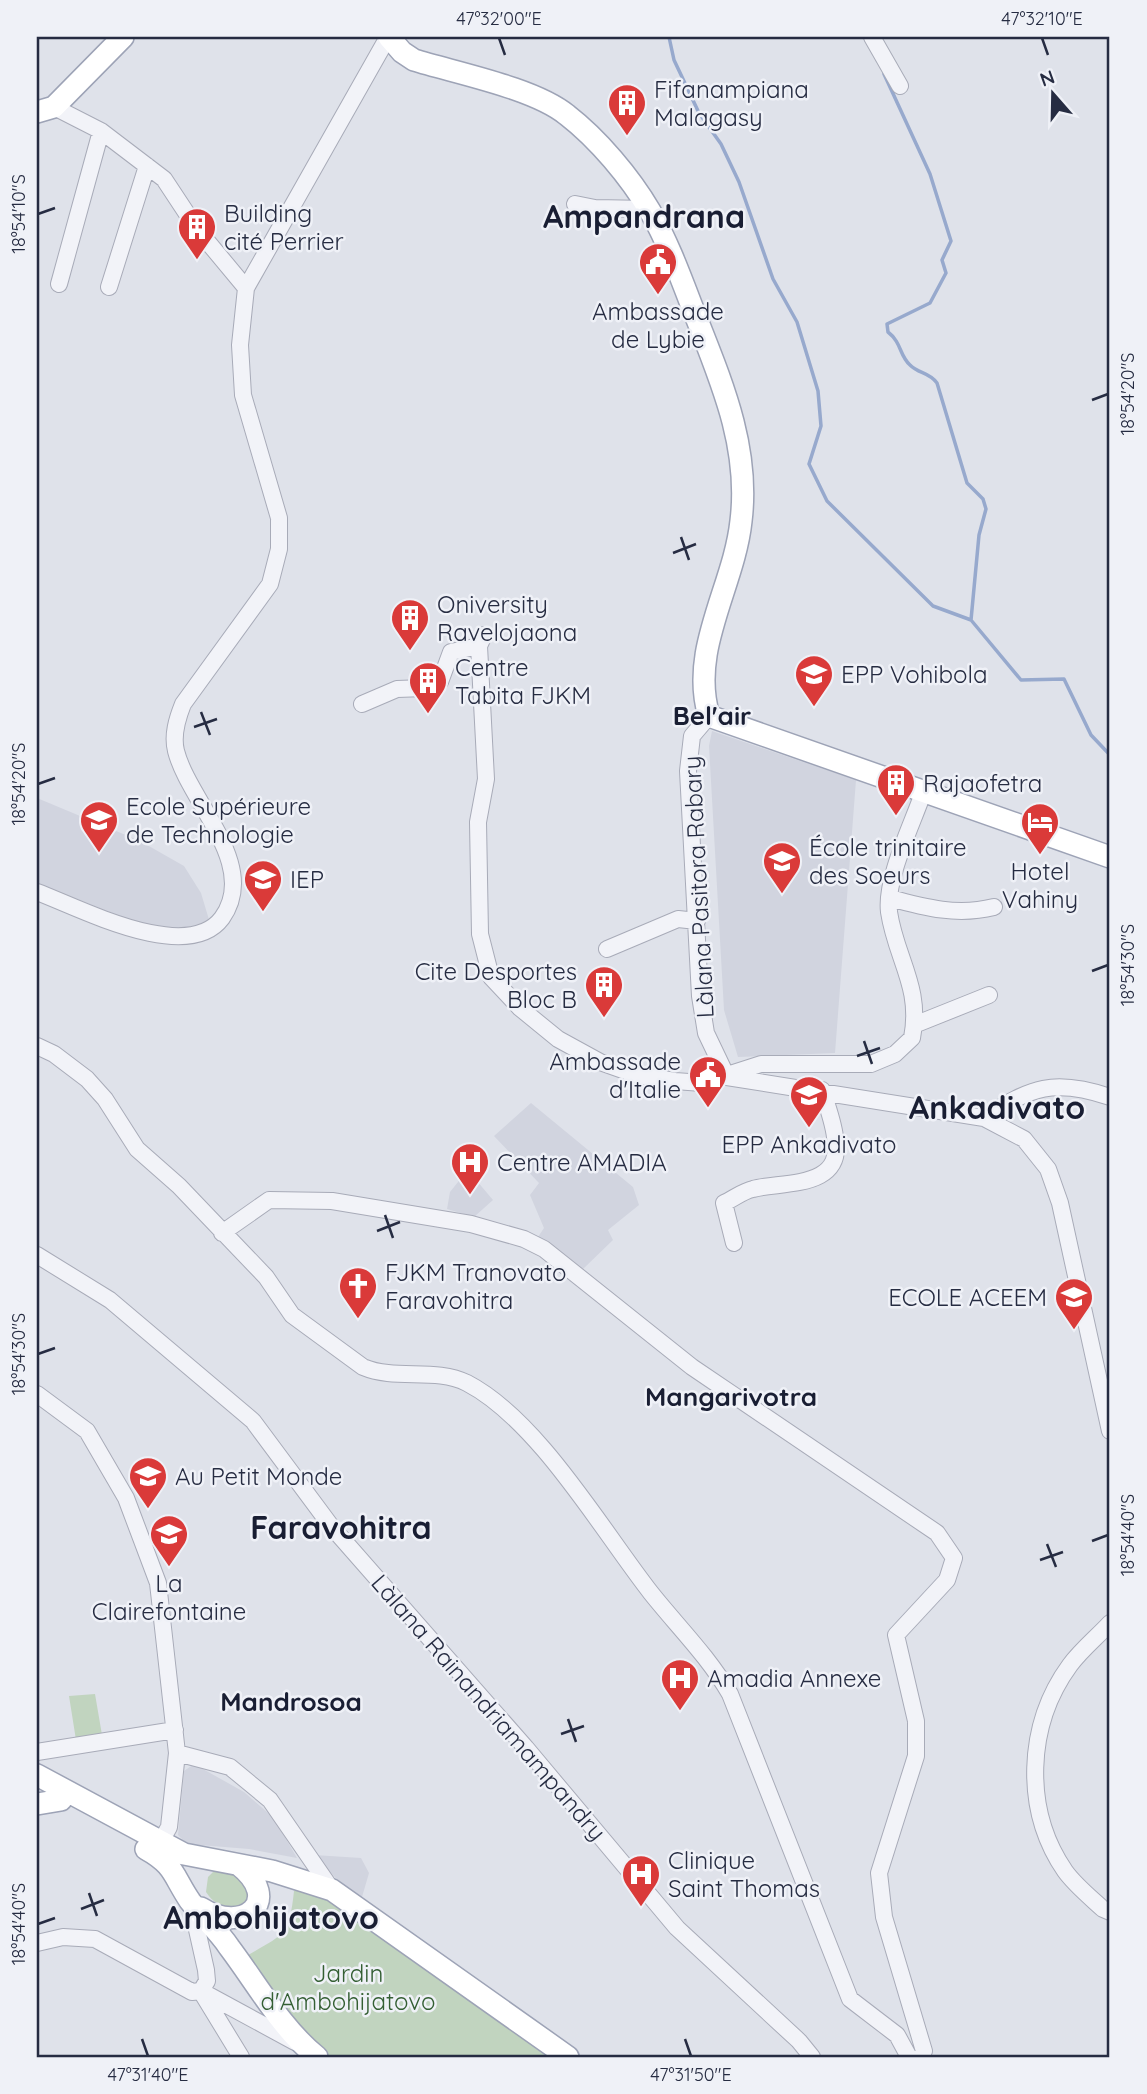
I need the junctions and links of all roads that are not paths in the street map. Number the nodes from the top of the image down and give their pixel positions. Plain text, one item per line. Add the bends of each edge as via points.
1 (123, 37) edge
2 (389, 37) edge
3 (872, 37) edge
4 (900, 86) dead end
5 (45, 109) edge
6 (101, 131) junction
7 (147, 166) junction
8 (575, 204) dead end
9 (648, 209) junction
10 (59, 284) dead end
11 (109, 287) dead end
12 (246, 288) junction
13 (362, 704) dead end
14 (709, 716) junction
15 (923, 793) junction
16 (1110, 857) edge
17 (37, 892) edge
18 (890, 898) junction
19 (994, 907) dead end
20 (697, 921) junction
21 (607, 949) dead end
22 (989, 995) dead end
23 (914, 1025) junction
24 (37, 1046) edge
25 (727, 1077) junction
26 (822, 1090) junction
27 (1110, 1097) edge
28 (984, 1118) junction
29 (222, 1233) junction
30 (734, 1243) dead end
31 (37, 1255) edge
32 (37, 1394) edge
33 (1110, 1431) edge
34 (1110, 1623) edge
35 (175, 1730) junction
36 (37, 1752) edge
37 (177, 1753) junction
38 (37, 1775) edge
39 (37, 1789) edge
40 (61, 1800) junction
41 (37, 1804) edge
42 (162, 1851) junction
43 (239, 1866) junction
44 (332, 1890) junction
45 (190, 1901) junction
46 (1110, 1912) edge
47 (37, 1943) edge
48 (201, 1991) junction
49 (310, 2052) edge
50 (242, 2057) edge
51 (568, 2057) edge
52 (812, 2057) edge
53 (909, 2057) edge
54 (921, 2057) edge

1 - 5 main road
2 - 9 main road via 414,60 551,104 588,135
2 - 12 street
3 - 4 street
5 - 6 street
6 - 7 street
6 - 10 street
7 - 11 street
7 - 12 street via 164,179 197,229
8 - 9 street
9 - 14 main road via 678,273 737,428 741,522 702,674
12 - 17 street via 240,345 243,395 279,518 279,549 270,584 183,704 175,727 176,751 234,875 233,895 217,924 190,936 172,937
13 - 25 street via 397,689 425,688 440,681 451,653 481,640 486,779 478,822 480,934 491,977 558,1039 600,1062 637,1075 675,1081 702,1083
14 - 15 main road
14 - 20 street, Làlana Pasitora Rabary via 692,736 688,771
15 - 16 main road
15 - 18 street
18 - 19 street via 946,911
18 - 23 street via 889,911 916,1003
20 - 21 street via 678,919
20 - 25 street, Làlana Pasitora Rabary via 706,1033
22 - 23 street
23 - 25 street via 912,1038 895,1054 871,1064 761,1065
24 - 29 street via 87,1079 137,1149
25 - 26 street
26 - 28 street
26 - 30 street via 836,1138 826,1171 797,1185 752,1189 724,1203
27 - 28 street via 1088,1089 1054,1087 1021,1094
28 - 33 street via 1024,1139 1048,1169 1060,1203
29 - 53 street via 266,1277 292,1315 363,1367 376,1372 453,1377 519,1421 720,1677 850,1999 897,2035
29 - 54 street via 269,1200 332,1201 471,1224 524,1239 544,1249 692,1367 937,1533 954,1558 947,1580 896,1635 916,1721 916,1756 879,1873 884,1917 924,2051
31 - 52 street, Làlana Rainandriamampandry via 110,1300 253,1421 331,1526 677,1927
32 - 35 street via 87,1431 126,1498 158,1583
34 - 46 street via 1069,1666 1042,1720 1034,1763 1039,1815 1047,1839 1066,1872
35 - 36 street
35 - 37 street
37 - 42 street
37 - 44 street via 230,1768 270,1800
38 - 42 main road
39 - 40 main road
40 - 41 main road
40 - 42 main road
42 - 43 main road
42 - 45 main road
43 - 44 main road
43 - 45 main road via 256,1885 255,1911 235,1919 220,1918
44 - 51 main road
45 - 48 street via 206,1970 207,1981
45 - 49 main road
47 - 48 street via 63,1937 95,1939 192,1992
48 - 49 street
48 - 50 street

